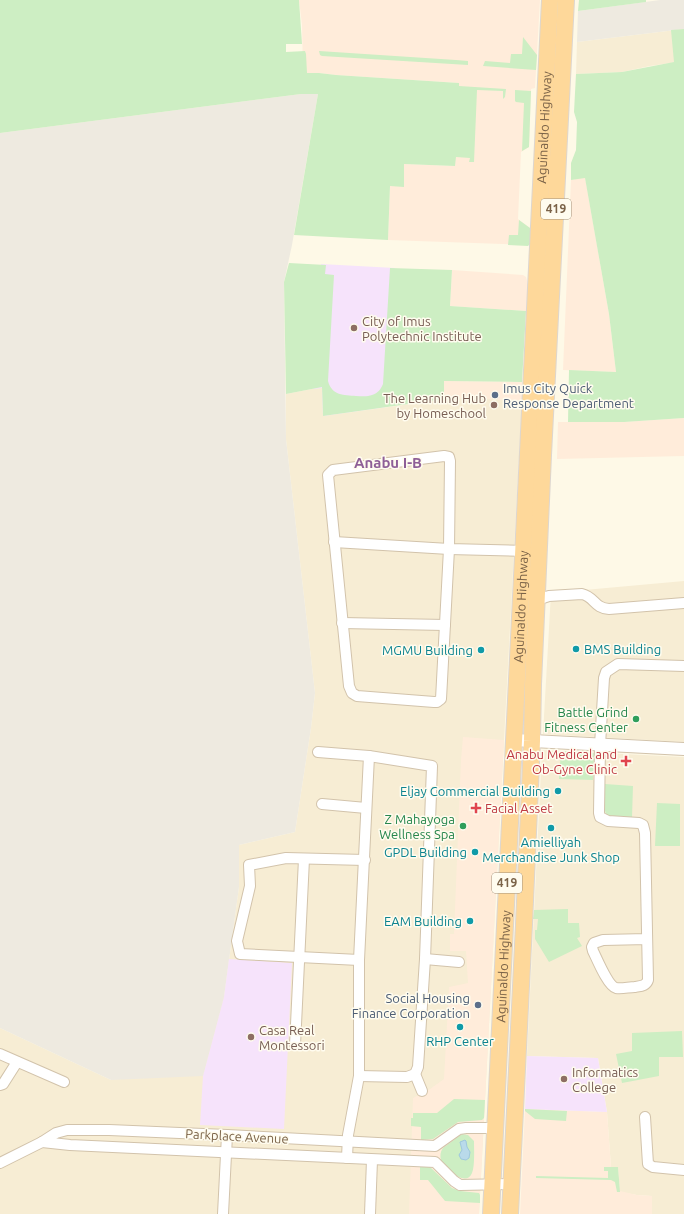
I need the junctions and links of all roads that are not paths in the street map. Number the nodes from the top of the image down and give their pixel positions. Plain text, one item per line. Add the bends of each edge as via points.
1 (550, 0) edge
2 (566, 0) edge
3 (536, 454) junction
4 (334, 542) junction
5 (449, 549) junction
6 (523, 551) junction
7 (540, 552) junction
8 (537, 600) junction
9 (684, 603) edge
10 (342, 623) junction
11 (445, 625) junction
12 (684, 666) edge
13 (517, 683) junction
14 (533, 684) junction
15 (514, 740) junction
16 (532, 741) junction
17 (600, 745) junction
18 (684, 749) edge
19 (318, 752) dead end
20 (369, 756) junction
21 (322, 804) dead end
22 (366, 808) junction
23 (304, 859) junction
24 (365, 860) junction
25 (647, 939) junction
26 (300, 957) junction
27 (424, 959) junction
28 (359, 960) junction
29 (459, 962) dead end
30 (295, 1045) dead end
31 (0, 1054) edge
32 (17, 1062) junction
33 (415, 1074) junction
34 (359, 1076) junction
35 (64, 1082) dead end
36 (0, 1085) edge
37 (422, 1091) dead end
38 (645, 1117) dead end
39 (495, 1128) junction
40 (227, 1135) junction
41 (42, 1142) junction
42 (348, 1142) junction
43 (430, 1146) junction
44 (226, 1152) junction
45 (347, 1158) junction
46 (372, 1160) junction
47 (430, 1162) junction
48 (0, 1163) edge
49 (684, 1170) edge
50 (492, 1184) junction
51 (511, 1184) junction
52 (223, 1214) edge
53 (370, 1214) edge
54 (491, 1214) edge
55 (510, 1214) edge

1 - 3 highway, Aguinaldo Highway / 419
2 - 3 highway, Aguinaldo Highway / 419
3 - 6 highway, Aguinaldo Highway / 419
3 - 7 highway, Aguinaldo Highway / 419
4 - 5 street
4 - 5 street via 328,477 331,471 446,456 450,462
4 - 10 street
5 - 6 street
5 - 11 street
6 - 7 street
6 - 13 highway, Aguinaldo Highway / 419
7 - 8 highway, Aguinaldo Highway / 419
8 - 9 street via 549,596 582,594 592,598 599,607 608,609
8 - 14 highway, Aguinaldo Highway / 419
10 - 11 street
10 - 11 street via 352,693 360,697 434,702 439,701 441,696
12 - 17 street via 621,664 606,672
13 - 14 highway
13 - 15 highway, Aguinaldo Highway / 419
14 - 16 highway, Aguinaldo Highway / 419
15 - 16 street
15 - 39 highway, Aguinaldo Highway / 419
16 - 17 street
16 - 51 highway, Aguinaldo Highway / 419
17 - 18 street
17 - 25 street via 600,817 608,821 639,823 645,829
19 - 20 street
20 - 22 street
20 - 27 street via 432,766
21 - 22 street
22 - 24 street
23 - 24 street
23 - 26 street
23 - 26 street via 286,858 249,865 250,886 237,941 240,954
24 - 28 street
25 - 25 street via 603,940 594,943 593,951 614,987 640,987 647,983
26 - 28 street
26 - 30 street
27 - 29 street
27 - 33 street via 418,1067
28 - 34 street
31 - 32 street
32 - 35 street
32 - 36 street via 4,1084
33 - 34 street via 407,1077
33 - 37 street
34 - 42 street
38 - 49 street via 648,1164 653,1167
39 - 43 street via 459,1129
39 - 50 highway, Aguinaldo Highway / 419
40 - 41 street, Parkplace Avenue via 67,1130 56,1133
40 - 42 street, Parkplace Avenue
40 - 44 street
41 - 44 street, Parkplace Avenue
41 - 48 street, Parkplace Avenue
42 - 43 street, Parkplace Avenue
42 - 45 street
43 - 47 street
44 - 45 street, Parkplace Avenue
44 - 52 street
45 - 46 street, Parkplace Avenue
46 - 47 street, Parkplace Avenue
46 - 53 street
47 - 50 street via 456,1183
50 - 51 street
50 - 54 highway, Aguinaldo Highway / 419
51 - 55 highway, Aguinaldo Highway / 419

